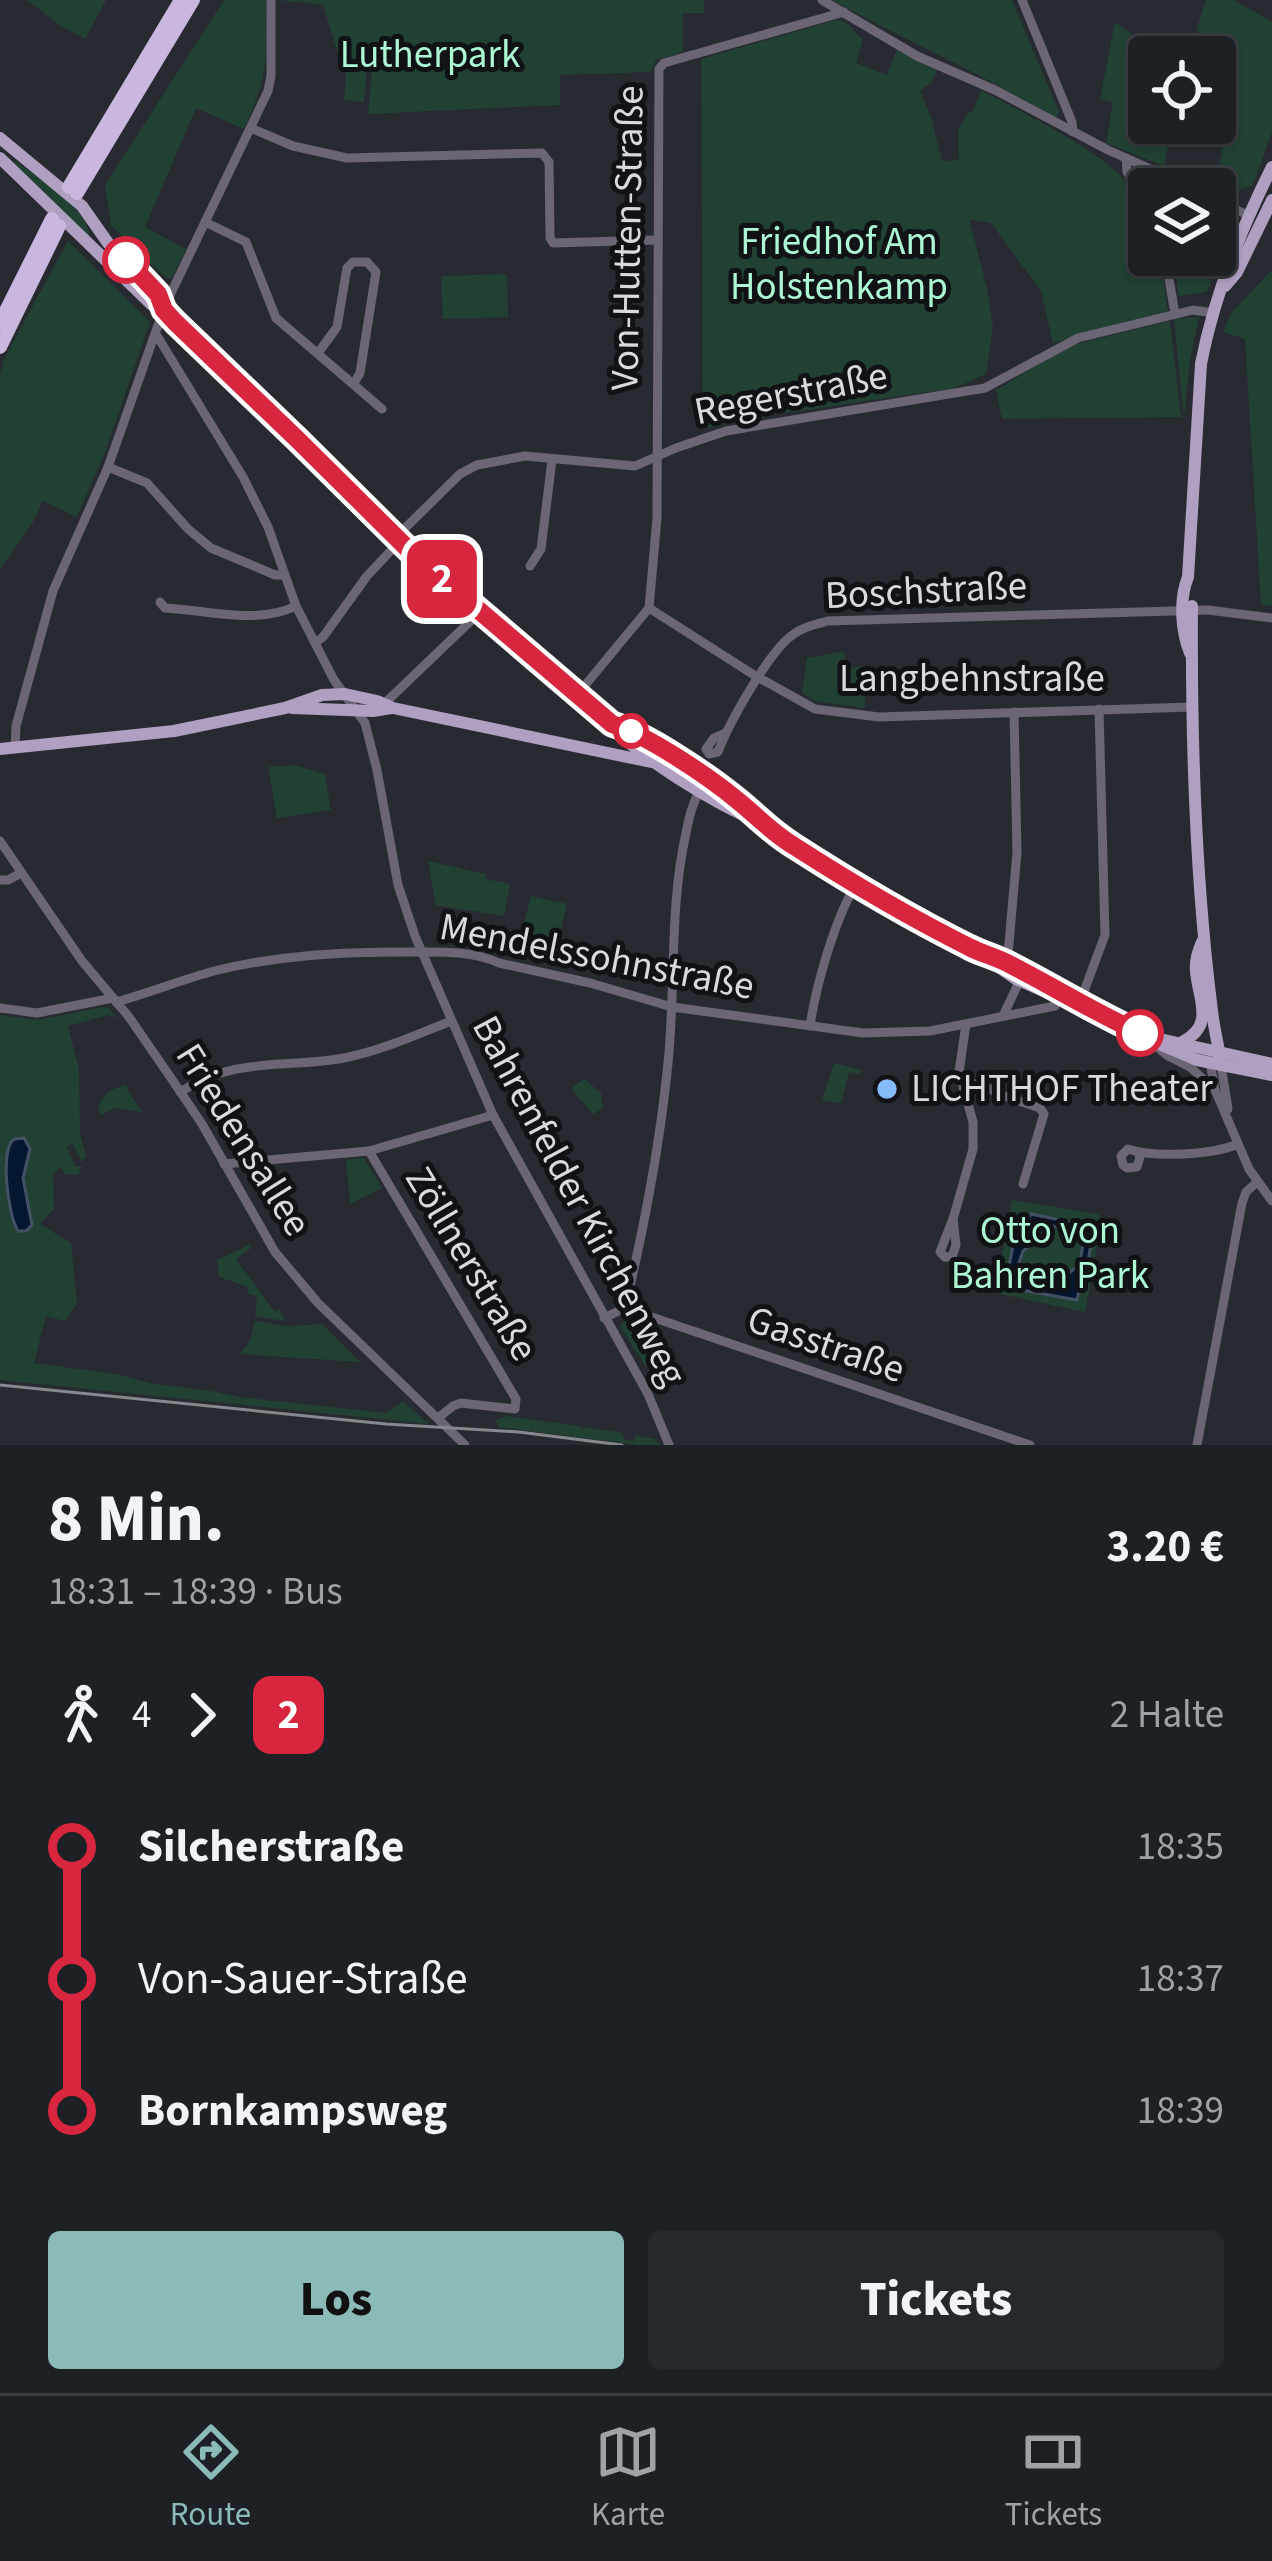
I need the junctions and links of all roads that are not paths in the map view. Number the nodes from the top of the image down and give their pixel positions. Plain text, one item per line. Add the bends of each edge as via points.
1 (181, 0) edge
2 (193, 0) edge
3 (271, 0) edge
4 (821, 0) edge
5 (1022, 0) edge
6 (844, 12) junction
7 (251, 128) junction
8 (1073, 132) junction
9 (0, 137) edge
10 (1126, 158) junction
11 (3, 161) edge
12 (1272, 167) edge
13 (1148, 168) edge
14 (1128, 173) edge
15 (76, 195) junction
16 (1272, 200) edge
17 (1236, 209) edge
18 (205, 222) junction
19 (1264, 222) edge
20 (61, 223) junction
21 (656, 240) junction
22 (1169, 276) edge
23 (164, 310) junction
24 (1214, 313) junction
25 (1175, 314) junction
26 (0, 322) edge
27 (156, 334) junction
28 (0, 347) edge
29 (318, 353) junction
30 (354, 383) junction
31 (382, 409) dead end
32 (655, 459) junction
33 (552, 460) junction
34 (108, 467) junction
35 (398, 540) junction
36 (530, 566) dead end
37 (284, 575) junction
38 (160, 602) dead end
39 (296, 606) junction
40 (650, 608) junction
41 (1188, 611) junction
42 (480, 612) junction
43 (1272, 618) edge
44 (315, 643) junction
45 (760, 677) junction
46 (345, 694) junction
47 (577, 695) junction
48 (384, 704) junction
49 (1192, 706) junction
50 (286, 708) junction
51 (323, 708) junction
52 (357, 709) junction
53 (1099, 709) junction
54 (1014, 712) junction
55 (612, 724) junction
56 (725, 733) dead end
57 (579, 746) junction
58 (15, 748) junction
59 (0, 749) edge
60 (637, 749) junction
61 (676, 759) junction
62 (651, 762) junction
63 (700, 790) junction
64 (757, 820) junction
65 (0, 841) edge
66 (21, 873) junction
67 (0, 880) edge
68 (856, 884) junction
69 (1204, 926) junction
70 (973, 950) junction
71 (421, 952) junction
72 (1207, 958) junction
73 (1005, 962) junction
74 (1033, 976) junction
75 (1018, 980) junction
76 (1201, 990) junction
77 (1057, 993) junction
78 (114, 1000) junction
79 (1080, 1002) junction
80 (672, 1007) junction
81 (0, 1008) edge
82 (1093, 1011) junction
83 (998, 1018) junction
84 (451, 1022) junction
85 (966, 1024) junction
86 (809, 1026) junction
87 (1191, 1036) junction
88 (1150, 1039) junction
89 (1215, 1057) junction
90 (1272, 1064) edge
91 (1272, 1075) edge
92 (960, 1081) junction
93 (1214, 1090) junction
94 (180, 1092) junction
95 (493, 1115) junction
96 (1228, 1115) junction
97 (1238, 1144) junction
98 (368, 1151) junction
99 (1138, 1153) dead end
100 (224, 1164) junction
101 (1023, 1184) dead end
102 (1260, 1187) junction
103 (1272, 1201) edge
104 (953, 1219) dead end
105 (625, 1308) junction
106 (604, 1318) junction
107 (438, 1418) junction
108 (466, 1445) edge
109 (669, 1445) edge
110 (1030, 1445) edge
111 (1197, 1445) edge

1 - 15 highway
2 - 15 highway
3 - 7 street via 271,76
4 - 6 street
5 - 8 street
6 - 8 street
6 - 21 street, Von-Hutten-Straße via 664,63
7 - 18 street
7 - 21 street via 347,158 542,153 553,243
8 - 10 street
9 - 15 main road
10 - 13 street
10 - 14 street
11 - 20 main road
12 - 19 main road
15 - 23 main road
16 - 19 main road
17 - 19 street
18 - 23 street
18 - 29 street via 246,242 276,318
19 - 24 main road
20 - 23 main road
20 - 26 highway
20 - 28 highway
21 - 32 street, Von-Hutten-Straße
22 - 25 street
23 - 27 street
23 - 35 main road
24 - 25 street, Regerstraße
24 - 41 main road via 1200,378
25 - 32 street, Regerstraße via 1067,342 985,388 726,431
27 - 34 street
27 - 37 street, Bahrenfelder Kirchenweg via 243,477
29 - 30 street
29 - 30 street via 337,327 347,268 367,262 376,272
30 - 31 street
32 - 33 street, Regerstraße via 629,466
32 - 40 street, Von-Hutten-Straße
33 - 35 street, Regerstraße via 519,457 468,468
33 - 36 street via 541,549
34 - 37 street via 147,483 212,548
34 - 58 street via 53,590
35 - 42 main road
35 - 44 street, Regerstraße
37 - 39 street, Bahrenfelder Kirchenweg
38 - 39 street via 235,615
39 - 44 street, Bahrenfelder Kirchenweg
40 - 45 street, Langbehnstraße
40 - 47 street
41 - 43 street, Boschstraße
41 - 45 street, Boschstraße via 828,621 794,633
41 - 49 main road
42 - 47 main road
42 - 48 street
44 - 46 street, Bahrenfelder Kirchenweg
45 - 54 street, Langbehnstraße via 814,709 866,716
45 - 56 street, Boschstraße
46 - 48 main road
46 - 50 main road
46 - 51 main road
46 - 52 street, Bahrenfelder Kirchenweg
47 - 55 main road
48 - 52 main road
48 - 57 main road
49 - 53 street, Langbehnstraße
49 - 69 main road
50 - 51 main road
50 - 58 main road via 146,735
51 - 52 main road
52 - 71 street, Bahrenfelder Kirchenweg
53 - 54 street, Langbehnstraße
53 - 79 street via 1105,935
54 - 73 street via 1017,852
55 - 60 main road
55 - 61 main road
57 - 60 main road
57 - 62 main road
58 - 59 main road
60 - 61 main road
60 - 62 main road
61 - 64 main road
62 - 63 main road
63 - 64 main road
63 - 80 street via 676,890
64 - 68 main road
65 - 66 street, Friedensallee
66 - 67 street
66 - 78 street, Friedensallee
68 - 70 main road
68 - 86 street
69 - 72 main road
69 - 76 main road via 1196,967
70 - 73 main road
70 - 75 main road
71 - 78 street, Mendelssohnstraße via 253,963
71 - 80 street, Mendelssohnstraße via 487,957
71 - 84 street, Bahrenfelder Kirchenweg
72 - 76 main road
72 - 89 main road
73 - 74 main road
74 - 75 street
74 - 77 main road
75 - 77 main road
75 - 83 street
76 - 87 main road via 1203,1016
77 - 79 main road
77 - 82 main road
77 - 83 street, Mendelssohnstraße via 1050,1008
78 - 81 street, Mendelssohnstraße via 37,1013
78 - 94 street, Friedensallee
79 - 82 main road
80 - 86 street, Mendelssohnstraße
80 - 105 street via 659,1131
82 - 88 main road
83 - 85 street, Mendelssohnstraße
84 - 94 street via 351,1056 231,1069
84 - 95 street, Bahrenfelder Kirchenweg
85 - 86 street, Mendelssohnstraße via 894,1034
85 - 92 street
87 - 88 main road
87 - 89 main road
88 - 89 main road via 1189,1058
88 - 93 street
89 - 90 main road
89 - 91 main road
89 - 93 street
89 - 96 street
92 - 101 street via 1044,1114
92 - 104 street via 974,1139
93 - 96 street
94 - 100 street, Friedensallee
95 - 98 street
95 - 106 street, Bahrenfelder Kirchenweg
96 - 97 street
97 - 99 street
97 - 102 street
98 - 100 street
98 - 107 street, Zöllnerstraße via 517,1399 515,1408 461,1403
100 - 107 street, Friedensallee via 299,1282
102 - 103 street
102 - 111 street via 1240,1213
105 - 106 street
105 - 110 street, Gasstraße
106 - 109 street, Bahrenfelder Kirchenweg
107 - 108 street, Friedensallee

